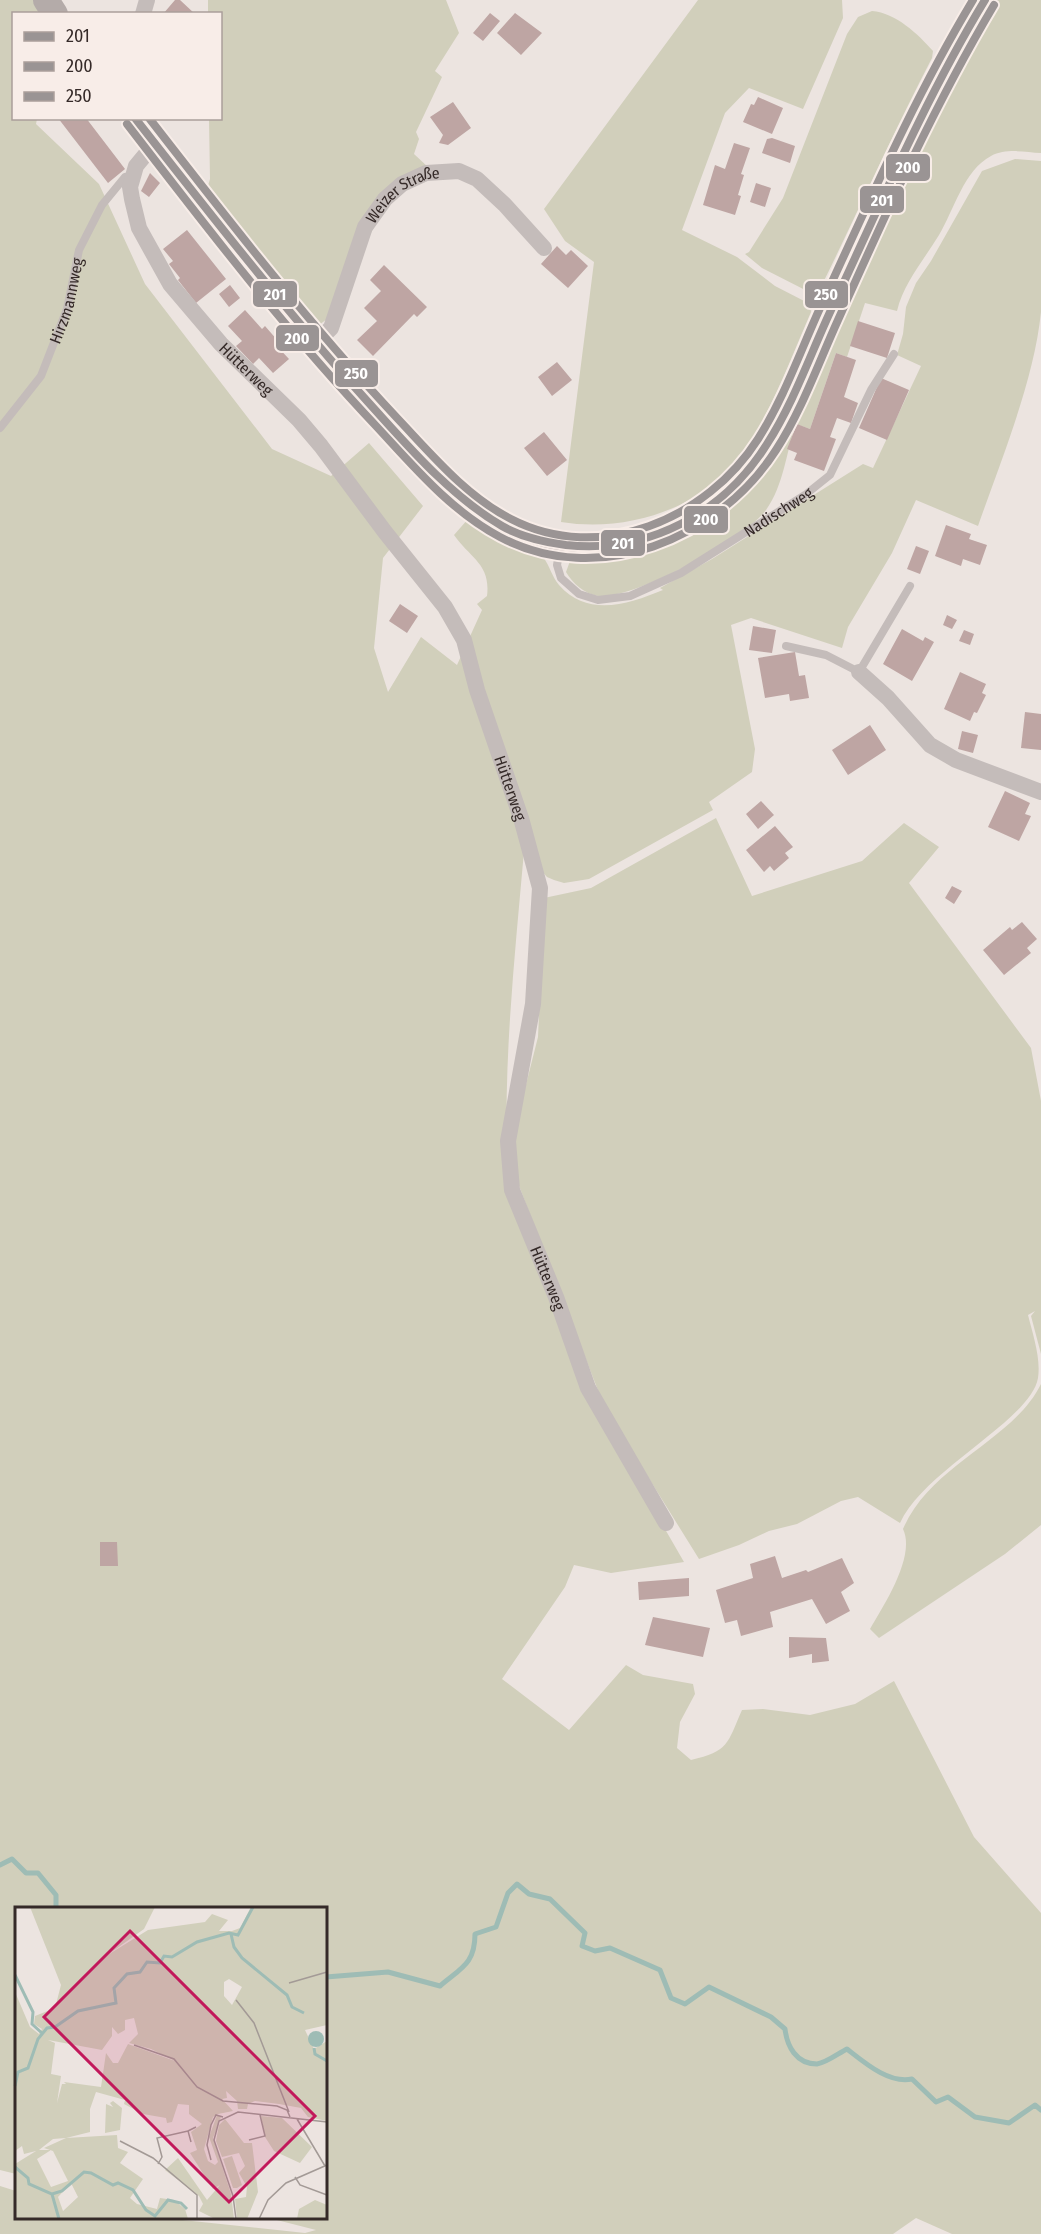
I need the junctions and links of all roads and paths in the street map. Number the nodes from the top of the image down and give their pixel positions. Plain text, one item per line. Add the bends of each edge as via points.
1 (985, 0) edge
2 (137, 120) edge
3 (155, 143) junction
4 (132, 176) junction
5 (544, 248) dead end
6 (316, 343) junction
7 (894, 354) dead end
8 (0, 428) edge
9 (560, 549) junction
10 (910, 586) dead end
11 (786, 646) dead end
12 (859, 672) junction
13 (1041, 792) edge
14 (666, 1523) dead end

1 - 9 main road via 919,119 797,386 755,463 699,517 665,533 611,547
2 - 3 main road
3 - 4 street
3 - 6 main road
4 - 8 lane, Hirzmannweg via 125,177 102,205 79,250 68,309 41,376
4 - 14 street, Hütterweg via 132,199 139,228 170,284 221,344 321,446 445,607 464,640 540,888 533,1004 508,1141 512,1190 588,1388
5 - 6 street, Weizer Straße via 506,205 477,180 459,171 426,173 402,184 385,199 365,227 331,328
6 - 9 main road via 441,480 474,508 519,534
7 - 9 lane, Nadischweg via 871,390 830,475 806,495 700,562 630,596 598,600 579,594 565,583 557,565
10 - 12 lane
11 - 12 lane via 826,654
12 - 13 street via 930,745 957,760

